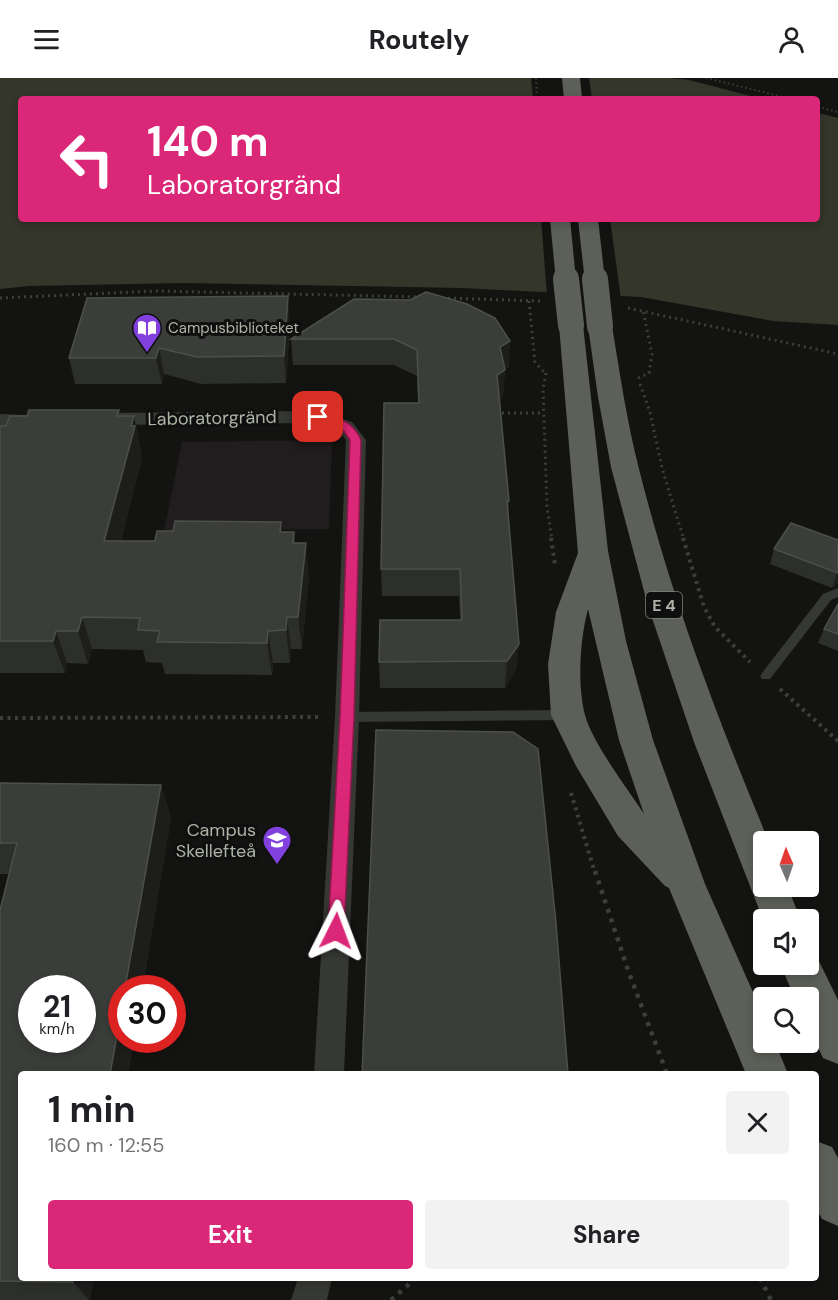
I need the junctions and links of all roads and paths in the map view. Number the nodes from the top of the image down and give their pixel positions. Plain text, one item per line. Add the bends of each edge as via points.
1 (536, 78) edge
2 (571, 78) edge
3 (706, 78) edge
4 (537, 96) edge
5 (573, 96) edge
6 (779, 96) edge
7 (820, 107) edge
8 (838, 112) edge
9 (561, 222) edge
10 (588, 222) edge
11 (430, 297) edge
12 (0, 298) edge
13 (441, 298) edge
14 (529, 301) junction
15 (545, 301) dead end
16 (624, 308) dead end
17 (643, 310) junction
18 (585, 326) junction
19 (838, 354) edge
20 (545, 373) dead end
21 (636, 373) dead end
22 (638, 378) junction
23 (488, 413) edge
24 (544, 413) dead end
25 (58, 419) edge
26 (82, 419) edge
27 (0, 420) edge
28 (593, 551) junction
29 (838, 592) edge
30 (766, 676) junction
31 (568, 715) junction
32 (347, 717) junction
33 (0, 718) edge
34 (838, 741) edge
35 (753, 848) edge
36 (686, 884) junction
37 (805, 975) edge
38 (838, 1044) edge
39 (329, 1071) edge
40 (766, 1071) edge
41 (819, 1168) edge
42 (838, 1203) edge
43 (314, 1281) edge
44 (412, 1281) edge
45 (762, 1281) edge
46 (309, 1300) edge
47 (390, 1300) edge
48 (771, 1300) edge

1 - 4 path
2 - 5 highway
3 - 6 path
7 - 8 path
9 - 18 highway, E 4, bridge
10 - 18 highway, E 4, bridge
11 - 12 path via 142,291 56,292
13 - 14 path
14 - 15 path
14 - 20 path via 535,362
16 - 17 path
17 - 19 path
17 - 22 path via 652,354 649,373
18 - 28 highway, E 4
18 - 35 highway, E 4 via 606,380 659,592 716,759
21 - 22 path
22 - 30 path via 704,607 715,627
23 - 24 path
25 - 27 street
26 - 32 street, Laboratorgränd via 318,417 344,423 356,440
28 - 31 highway via 570,623 564,664
28 - 36 highway, E 4 via 610,641 636,740
29 - 30 lane via 827,597
30 - 34 path
31 - 32 lane
31 - 36 highway via 588,756 631,825
32 - 33 path
32 - 39 street, Laboratorgränd
36 - 40 highway, E 4
37 - 38 highway
41 - 42 highway
43 - 46 street
44 - 47 path
45 - 48 path

